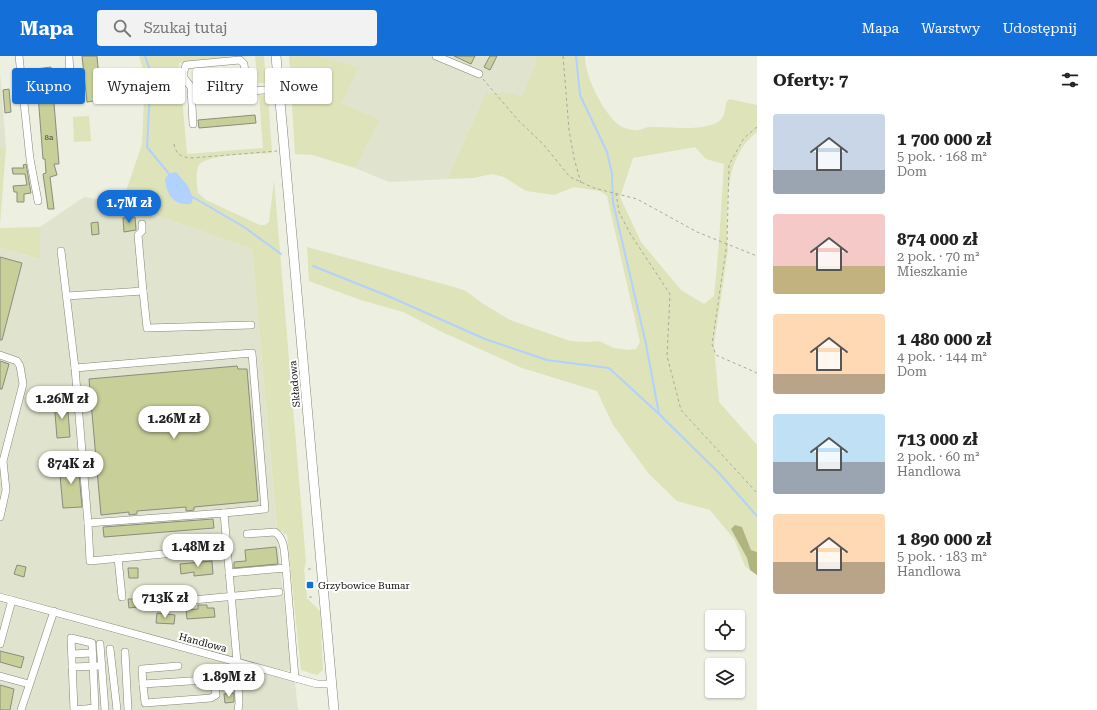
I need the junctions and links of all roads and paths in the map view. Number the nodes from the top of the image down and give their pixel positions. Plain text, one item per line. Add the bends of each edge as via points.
1 (19, 56) edge
2 (69, 56) edge
3 (276, 56) edge
4 (436, 56) edge
5 (563, 56) edge
6 (70, 68) edge
7 (244, 68) edge
8 (277, 68) edge
9 (479, 74) joint
10 (191, 95) joint
11 (280, 104) edge
12 (193, 124) dead end
13 (757, 127) edge
14 (174, 144) dead end
15 (284, 150) junction
16 (582, 184) junction
17 (616, 193) junction
18 (38, 201) dead end
19 (142, 224) dead end
20 (727, 243) junction
21 (62, 251) dead end
22 (757, 256) edge
23 (143, 291) junction
24 (68, 296) junction
25 (251, 325) dead end
26 (0, 355) edge
27 (75, 368) junction
28 (757, 373) edge
29 (757, 493) edge
30 (224, 513) junction
31 (0, 517) edge
32 (88, 523) junction
33 (247, 534) dead end
34 (227, 548) junction
35 (118, 558) junction
36 (286, 568) junction
37 (229, 572) junction
38 (279, 592) dead end
39 (0, 597) edge
40 (122, 597) dead end
41 (232, 597) junction
42 (309, 597) dead end
43 (313, 597) dead end
44 (12, 600) junction
45 (171, 602) dead end
46 (54, 612) junction
47 (0, 644) edge
48 (100, 644) dead end
49 (110, 649) dead end
50 (125, 652) dead end
51 (92, 653) junction
52 (72, 654) junction
53 (237, 662) junction
54 (93, 665) junction
55 (101, 666) junction
56 (178, 666) dead end
57 (72, 667) junction
58 (112, 669) junction
59 (126, 669) junction
60 (0, 676) edge
61 (237, 678) junction
62 (296, 678) junction
63 (214, 680) junction
64 (29, 684) junction
65 (143, 684) junction
66 (331, 684) junction
67 (99, 709) edge
68 (21, 710) edge
69 (74, 710) edge
70 (105, 710) edge
71 (117, 710) edge
72 (128, 710) edge
73 (238, 710) edge
74 (334, 710) edge

1 - 18 street via 30,158
2 - 6 street
3 - 8 main road, Składowa
4 - 9 street
5 - 16 path via 569,130
7 - 10 street via 240,60 186,65 184,78 189,83
9 - 16 path via 570,177
10 - 12 street
11 - 15 main road, Składowa
13 - 20 path via 744,138 729,165
14 - 15 path via 178,155 191,158
15 - 66 main road, Składowa
16 - 17 path
17 - 20 path via 637,199 697,232
17 - 29 path via 619,212 631,235 670,294 667,356 681,410
19 - 23 street via 142,231 138,235
20 - 22 path
20 - 28 path via 712,344 716,355
21 - 24 street
23 - 24 street
23 - 25 street via 147,328
24 - 27 street
26 - 31 street via 17,361 23,384 3,461 6,490
27 - 30 street via 252,353 266,509
27 - 32 street
30 - 32 street
30 - 34 street
32 - 35 street via 90,561
33 - 36 street via 275,532 280,536
34 - 35 street
34 - 37 street
35 - 40 street
36 - 37 street
36 - 62 street
37 - 41 street
38 - 41 street
39 - 44 street, Handlowa
41 - 45 street
41 - 53 street
42 - 43 path
44 - 46 street, Handlowa
44 - 47 street
46 - 53 street, Handlowa
46 - 64 street
48 - 55 street
49 - 58 street
50 - 59 street
51 - 52 street
51 - 52 street via 92,643 71,638
51 - 54 street
52 - 57 street
53 - 61 street
53 - 62 street, Handlowa
54 - 55 street
54 - 57 street
54 - 67 street
55 - 58 street
55 - 70 street
56 - 65 street via 142,669
57 - 69 street
58 - 59 street
58 - 71 street
59 - 72 street
60 - 64 street
61 - 63 street
61 - 73 street
62 - 66 street, Handlowa via 317,684
63 - 65 street
63 - 65 street via 216,695 212,698 145,703
64 - 68 street
66 - 74 main road, Składowa
67 - 69 street

